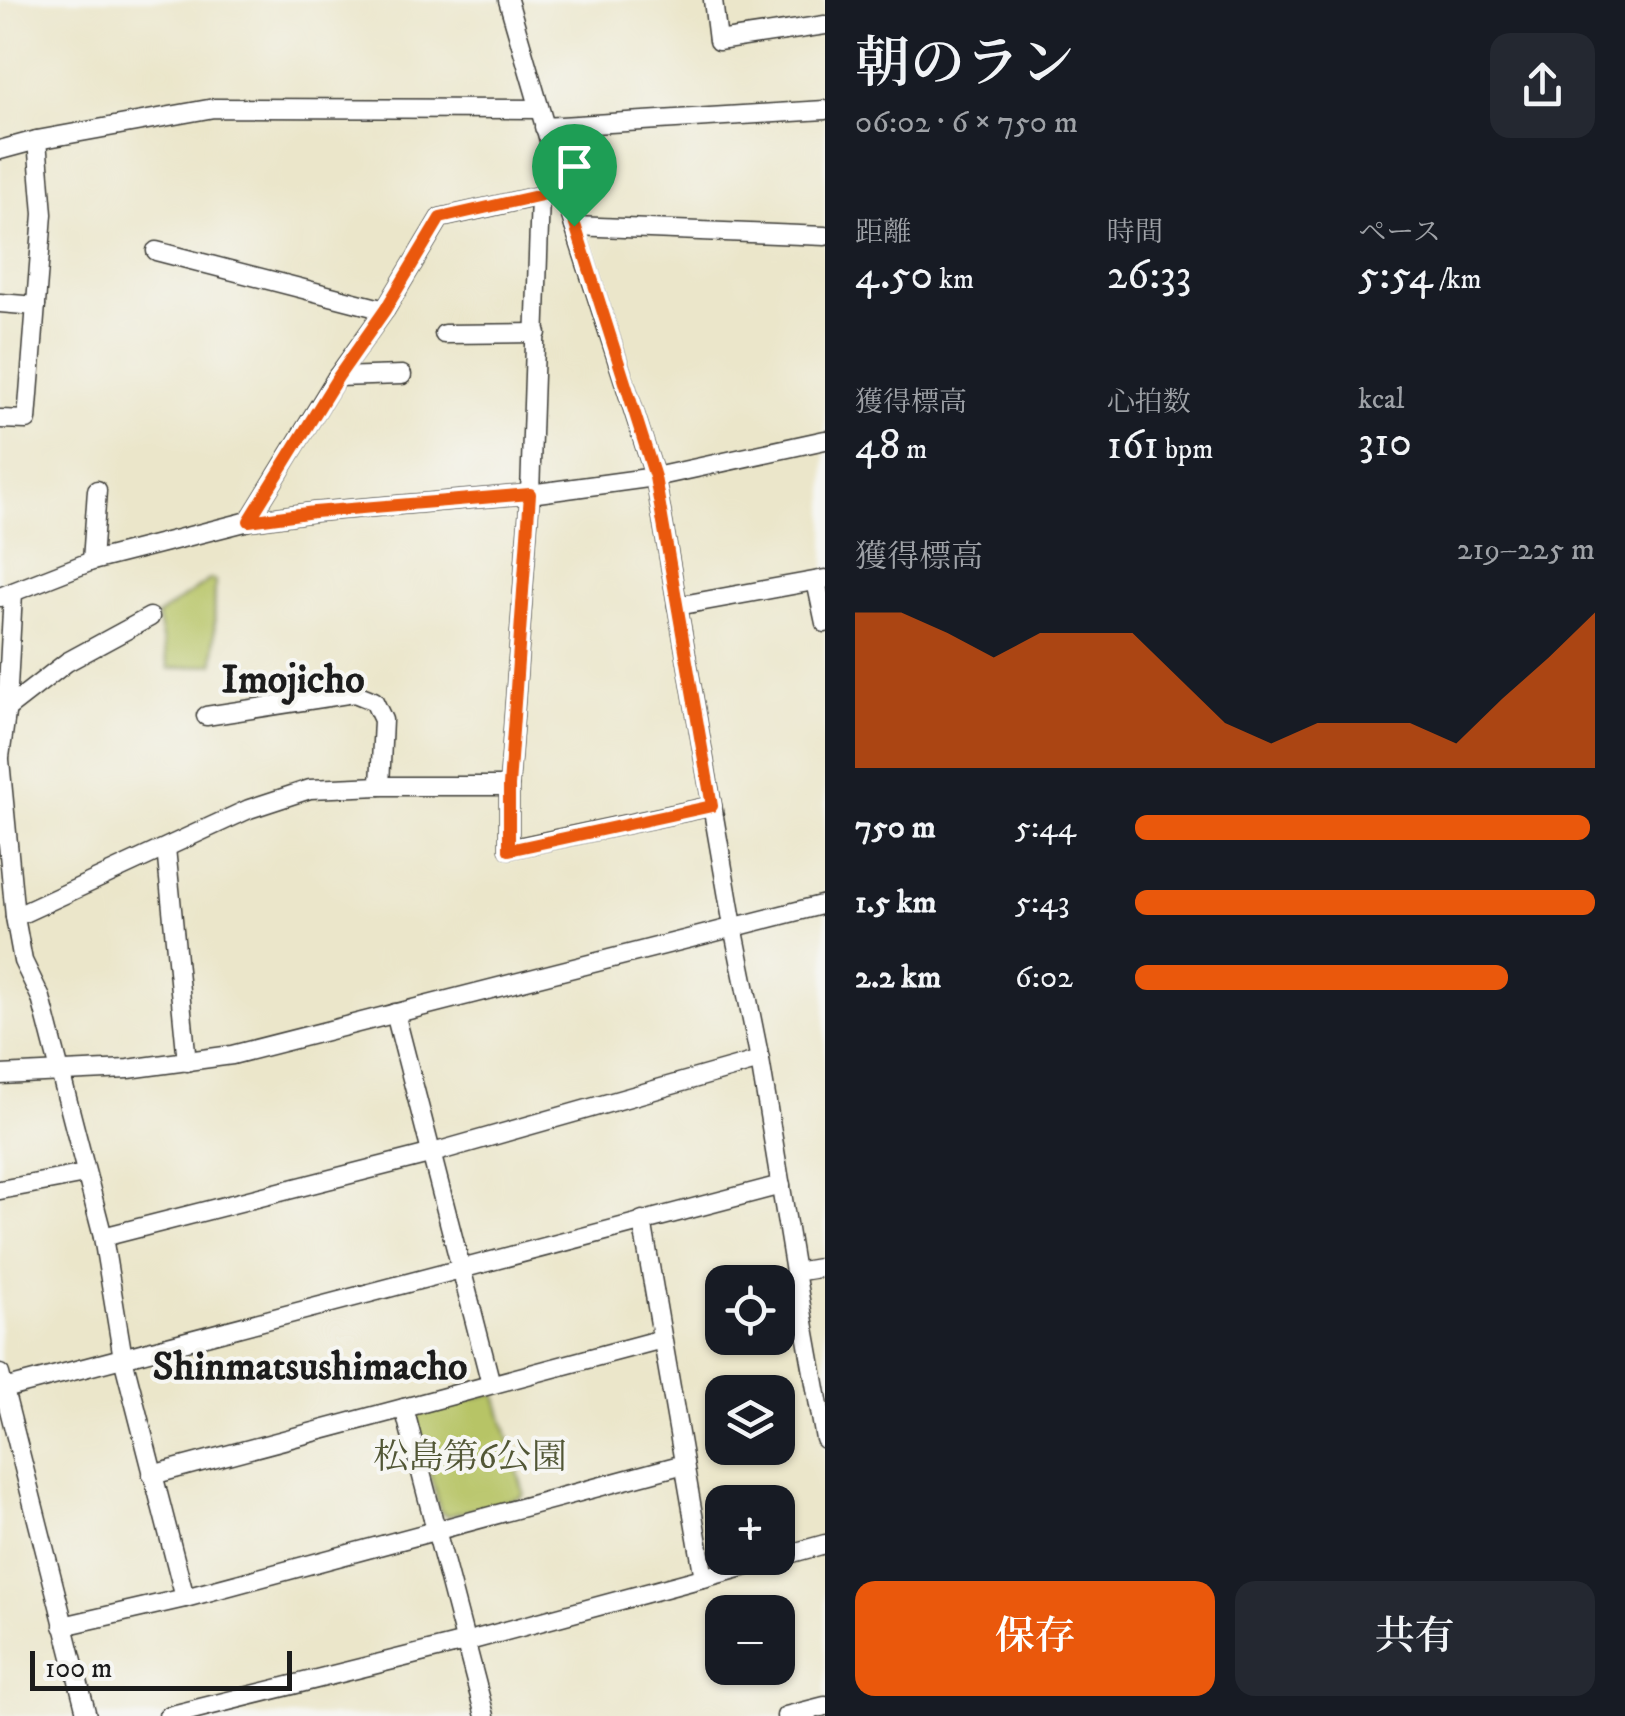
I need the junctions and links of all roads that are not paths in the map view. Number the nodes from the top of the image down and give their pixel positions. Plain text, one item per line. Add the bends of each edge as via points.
1 (508, 0) edge
2 (713, 0) edge
3 (825, 25) edge
4 (539, 109) junction
5 (825, 110) edge
6 (544, 128) junction
7 (36, 140) junction
8 (0, 150) edge
9 (564, 190) junction
10 (540, 196) junction
11 (574, 226) junction
12 (825, 236) edge
13 (156, 251) dead end
14 (0, 303) edge
15 (36, 306) junction
16 (385, 310) junction
17 (537, 333) junction
18 (444, 334) dead end
19 (402, 375) dead end
20 (338, 377) junction
21 (0, 419) edge
22 (825, 440) edge
23 (655, 477) junction
24 (96, 490) dead end
25 (530, 494) junction
26 (249, 521) junction
27 (92, 561) junction
28 (821, 580) edge
29 (7, 594) edge
30 (677, 606) junction
31 (150, 617) dead end
32 (825, 623) edge
33 (4, 710) edge
34 (206, 716) dead end
35 (0, 758) edge
36 (380, 786) junction
37 (509, 786) junction
38 (712, 806) junction
39 (166, 848) junction
40 (825, 904) edge
41 (14, 917) junction
42 (733, 926) junction
43 (394, 1014) junction
44 (760, 1060) junction
45 (187, 1062) junction
46 (60, 1072) junction
47 (0, 1075) edge
48 (429, 1154) junction
49 (85, 1174) junction
50 (781, 1185) junction
51 (0, 1190) edge
52 (642, 1220) junction
53 (103, 1237) junction
54 (793, 1265) edge
55 (825, 1267) edge
56 (462, 1270) junction
57 (795, 1272) edge
58 (795, 1277) edge
59 (662, 1339) junction
60 (123, 1358) junction
61 (2, 1381) edge
62 (491, 1384) junction
63 (404, 1408) junction
64 (825, 1439) edge
65 (684, 1464) junction
66 (152, 1475) junction
67 (436, 1529) junction
68 (825, 1544) edge
69 (795, 1552) edge
70 (714, 1575) edge
71 (704, 1578) junction
72 (185, 1598) junction
73 (64, 1626) junction
74 (465, 1642) junction
75 (825, 1706) edge
76 (88, 1716) edge
77 (168, 1716) edge
78 (485, 1716) edge
79 (786, 1716) edge

1 - 4 street
2 - 3 street via 718,41
4 - 6 street
4 - 7 street via 214,108
5 - 6 street
6 - 9 street
7 - 8 street
7 - 15 street via 43,214
9 - 10 street
9 - 11 street
10 - 16 street via 440,218
10 - 17 street
11 - 12 street
11 - 23 street
13 - 16 street
14 - 15 street
15 - 21 street via 26,420
16 - 20 street
17 - 18 street
17 - 25 street
19 - 20 street
20 - 26 street
22 - 23 street
23 - 25 street
23 - 30 street
24 - 27 street
25 - 26 street
25 - 37 street
26 - 27 street
27 - 29 street
28 - 30 street
28 - 32 street
29 - 33 street
30 - 38 street
31 - 33 street via 68,662
33 - 35 street
34 - 36 street via 354,693 374,701 383,720
35 - 41 street
36 - 37 street
36 - 39 street via 310,790
37 - 38 street via 509,850
38 - 42 street
39 - 41 street
39 - 45 street
40 - 42 street
41 - 46 street
42 - 43 street
42 - 44 street
43 - 45 street
43 - 48 street
44 - 48 street
44 - 50 street
45 - 46 street
46 - 47 street
46 - 49 street
48 - 53 street
48 - 56 street
49 - 51 street
49 - 53 street
50 - 52 street
50 - 54 street
52 - 56 street
52 - 59 street
53 - 60 street
55 - 57 street
56 - 60 street
56 - 62 street
58 - 64 street
59 - 62 street
59 - 65 street
60 - 61 street
60 - 66 street
61 - 73 street
62 - 63 street
63 - 66 street
63 - 67 street
65 - 67 street
65 - 71 street
66 - 72 street
67 - 72 street
67 - 74 street
68 - 69 street
70 - 71 street
71 - 74 street
72 - 73 street
73 - 76 street
74 - 77 street
74 - 78 street
75 - 79 street

